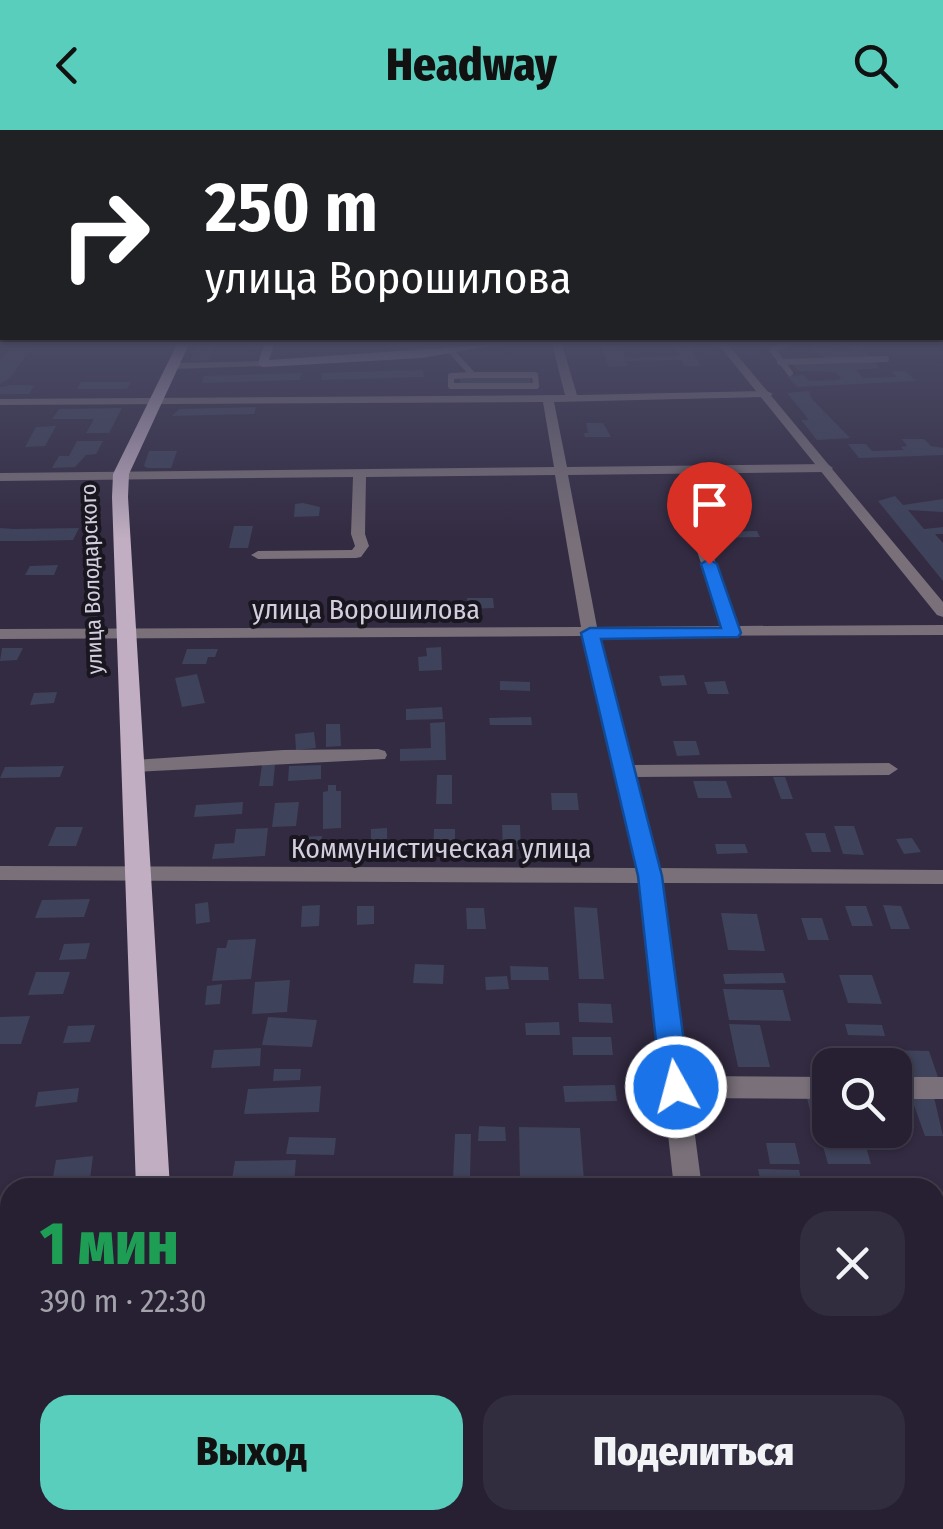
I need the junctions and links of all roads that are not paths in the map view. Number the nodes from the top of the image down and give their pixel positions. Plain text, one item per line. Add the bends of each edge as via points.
1 (150, 409) edge
2 (550, 409) edge
3 (779, 409) edge
4 (827, 468) junction
5 (562, 470) junction
6 (121, 474) junction
7 (360, 475) junction
8 (0, 477) edge
9 (697, 530) dead end
10 (258, 556) dead end
11 (943, 612) edge
12 (943, 630) edge
13 (590, 633) junction
14 (732, 633) junction
15 (0, 634) edge
16 (128, 635) junction
17 (378, 755) dead end
18 (134, 766) junction
19 (889, 769) dead end
20 (624, 771) junction
21 (0, 874) edge
22 (140, 876) junction
23 (650, 876) junction
24 (943, 877) edge
25 (676, 1087) junction
26 (812, 1088) edge
27 (912, 1088) edge
28 (943, 1088) edge
29 (153, 1178) edge
30 (687, 1178) edge

1 - 6 main road, улица Володарского
2 - 5 street
3 - 4 street
4 - 5 street
4 - 11 street
5 - 7 street
5 - 13 street
6 - 7 street
6 - 8 street
6 - 16 main road, улица Володарского
7 - 10 street via 362,546 356,554
9 - 14 street
12 - 14 street, улица Ворошилова
13 - 14 street, улица Ворошилова
13 - 16 street, улица Ворошилова
13 - 20 street
15 - 16 street, улица Ворошилова
16 - 18 main road, улица Володарского
17 - 18 street
18 - 22 main road, улица Володарского
19 - 20 street
20 - 23 street
21 - 22 street, Коммунистическая улица
22 - 23 street, Коммунистическая улица
22 - 29 main road, улица Володарского
23 - 24 street, Коммунистическая улица
23 - 25 street
25 - 26 street
25 - 30 street
27 - 28 street

